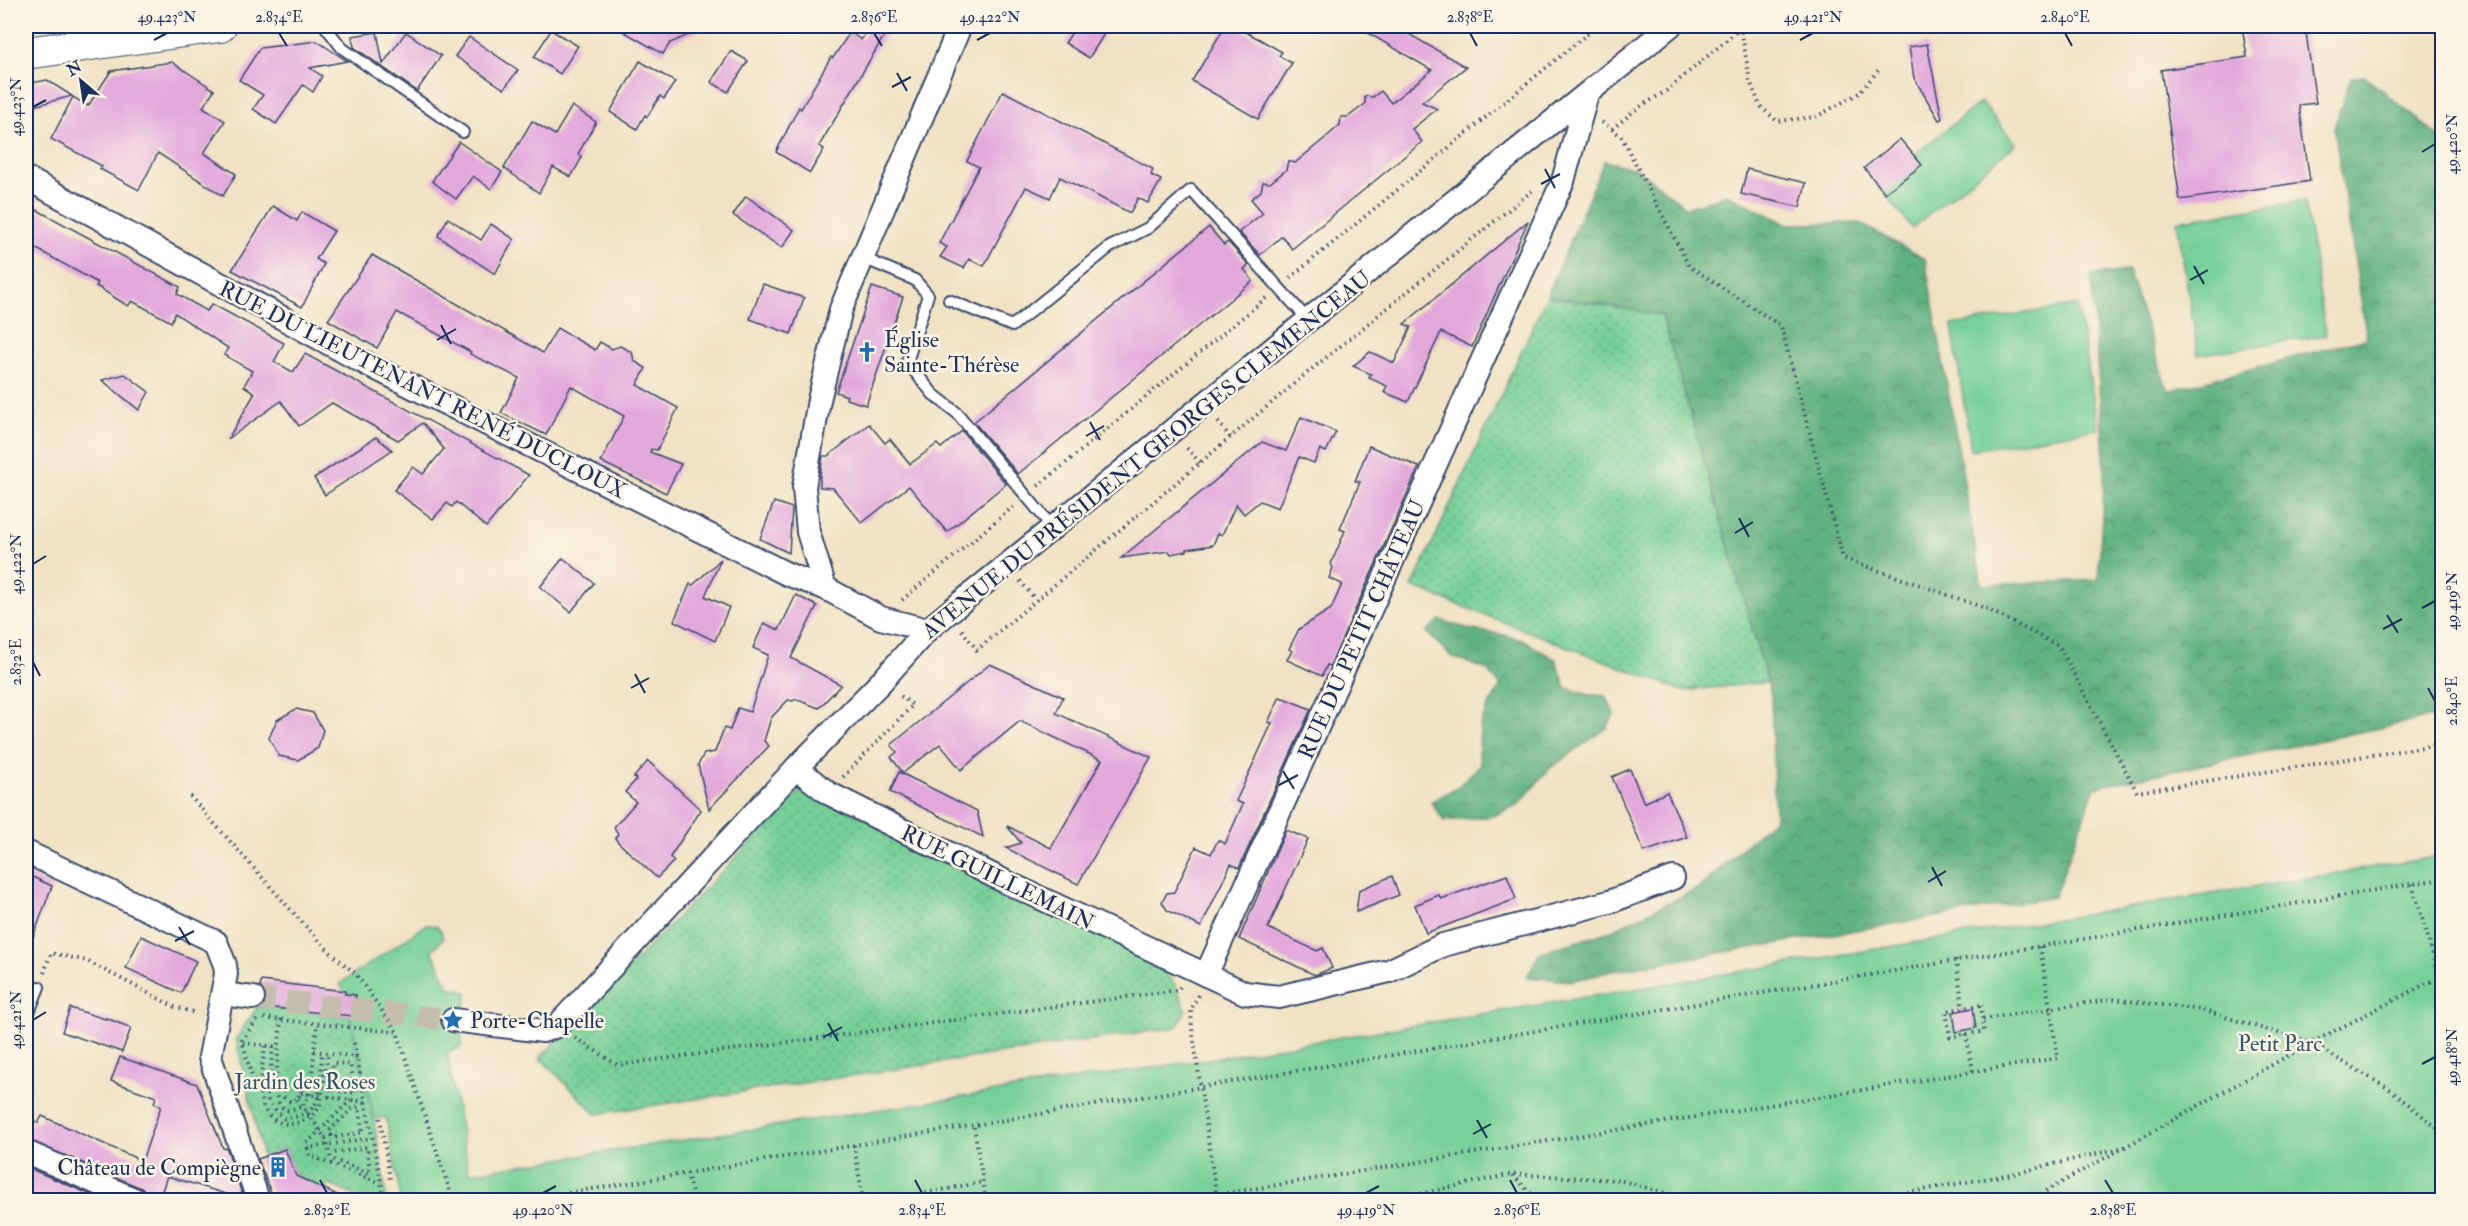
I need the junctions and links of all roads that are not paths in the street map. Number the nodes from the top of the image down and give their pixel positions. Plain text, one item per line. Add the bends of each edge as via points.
1 (220, 26) edge
2 (325, 26) edge
3 (960, 26) edge
4 (1670, 26) edge
5 (26, 53) edge
6 (1587, 94) junction
7 (463, 132) dead end
8 (26, 178) edge
9 (863, 258) junction
10 (949, 300) dead end
11 (1308, 320) junction
12 (1053, 528) junction
13 (825, 588) junction
14 (927, 630) junction
15 (796, 768) junction
16 (26, 852) edge
17 (1673, 878) dead end
18 (1198, 971) junction
19 (39, 987) road end
20 (223, 994) junction
21 (253, 998) tunnel mouth
22 (26, 1020) edge
23 (453, 1020) tunnel mouth
24 (26, 1152) edge
25 (136, 1200) edge
26 (258, 1200) edge

1 - 5 main road
2 - 7 lane via 342,48
3 - 9 street
4 - 6 street, AVENUE DU PRÉSIDENT GEORGES CLEMENCEAU
6 - 11 street, AVENUE DU PRÉSIDENT GEORGES CLEMENCEAU
6 - 18 street, RUE DU PETIT CHÂTEAU via 1563,181
8 - 13 street, RUE DU LIEUTENANT RENÉ DUCLOUX via 363,362 787,574
9 - 12 lane via 915,280 928,295 907,362 933,394 957,413
9 - 13 street via 841,309 819,400 804,487 808,532
10 - 11 lane via 1012,326 1110,247 1148,228 1191,190
11 - 12 street, AVENUE DU PRÉSIDENT GEORGES CLEMENCEAU
12 - 14 street, AVENUE DU PRÉSIDENT GEORGES CLEMENCEAU
13 - 14 street, RUE DU LIEUTENANT RENÉ DUCLOUX via 881,618
14 - 15 street, AVENUE DU PRÉSIDENT GEORGES CLEMENCEAU
15 - 18 street, RUE GUILLEMAIN via 828,794
15 - 23 street, AVENUE DU PRÉSIDENT GEORGES CLEMENCEAU via 557,1026 543,1031
16 - 20 street via 216,942 225,965
17 - 18 street via 1609,902 1443,945 1389,971 1280,997 1245,993
19 - 22 lane
20 - 21 street
20 - 26 street via 210,1057
24 - 25 street

